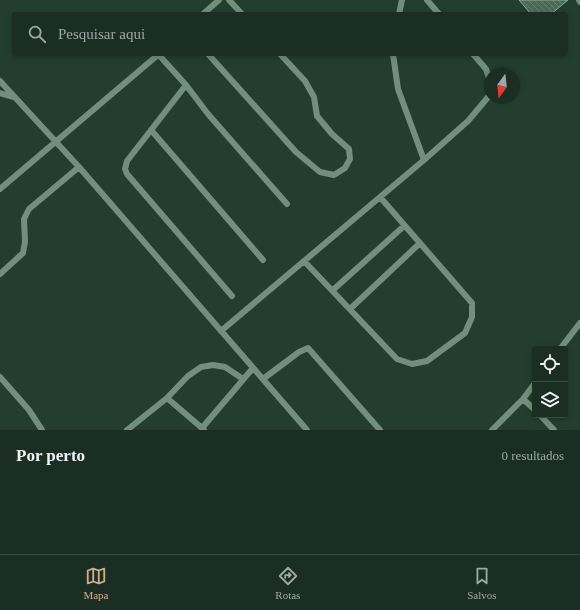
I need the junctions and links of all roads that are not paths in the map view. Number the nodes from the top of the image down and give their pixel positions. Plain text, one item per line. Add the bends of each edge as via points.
1 (219, 0) edge
2 (229, 0) edge
3 (402, 0) edge
4 (427, 0) edge
5 (205, 12) edge
6 (240, 12) edge
7 (399, 12) edge
8 (437, 12) edge
9 (157, 56) edge
10 (161, 56) edge
11 (210, 56) edge
12 (282, 56) edge
13 (393, 56) edge
14 (475, 56) edge
15 (485, 68) edge
16 (0, 81) edge
17 (186, 85) junction
18 (0, 92) edge
19 (13, 97) junction
20 (484, 102) edge
21 (151, 130) junction
22 (55, 141) junction
23 (424, 160) junction
24 (79, 167) junction
25 (0, 189) edge
26 (380, 197) junction
27 (287, 204) dead end
28 (404, 226) junction
29 (419, 244) junction
30 (263, 260) dead end
31 (304, 261) junction
32 (0, 274) edge
33 (333, 290) junction
34 (232, 296) dead end
35 (350, 309) junction
36 (580, 324) edge
37 (221, 331) junction
38 (562, 346) edge
39 (253, 368) junction
40 (0, 377) edge
41 (243, 379) junction
42 (263, 379) junction
43 (532, 386) edge
44 (167, 398) junction
45 (523, 399) junction
46 (532, 407) edge
47 (543, 418) edge
48 (203, 429) edge
49 (42, 430) edge
50 (126, 430) edge
51 (307, 430) edge
52 (380, 430) edge
53 (492, 430) edge
54 (554, 430) edge

1 - 5 lane
2 - 6 lane
3 - 7 lane
4 - 8 lane
9 - 22 lane
10 - 17 lane
11 - 12 lane via 296,152 320,172 334,175 345,168 350,159 348,149 317,116 314,96 305,81
13 - 23 lane via 398,89
14 - 15 lane
16 - 19 lane
17 - 21 lane
17 - 27 lane
18 - 19 lane
19 - 22 lane
20 - 23 lane via 468,121
21 - 30 lane
21 - 34 lane via 127,161 127,174
22 - 24 lane
22 - 25 lane
23 - 26 lane
24 - 32 lane via 29,209 24,219 26,242 23,253
24 - 37 lane
26 - 28 lane
26 - 31 lane
28 - 29 lane
28 - 33 lane
29 - 35 lane
29 - 35 lane via 472,303 472,317 465,333 427,361 412,364 397,359
31 - 33 lane
31 - 37 lane
33 - 35 lane
36 - 38 lane
37 - 39 lane
39 - 41 lane
39 - 42 lane
40 - 49 lane via 29,410
41 - 44 lane via 225,367 201,367 188,376
41 - 48 lane
42 - 51 lane
42 - 52 lane via 308,348 316,354
43 - 45 lane
44 - 48 lane
44 - 50 lane
45 - 46 lane
45 - 53 lane
47 - 54 lane

